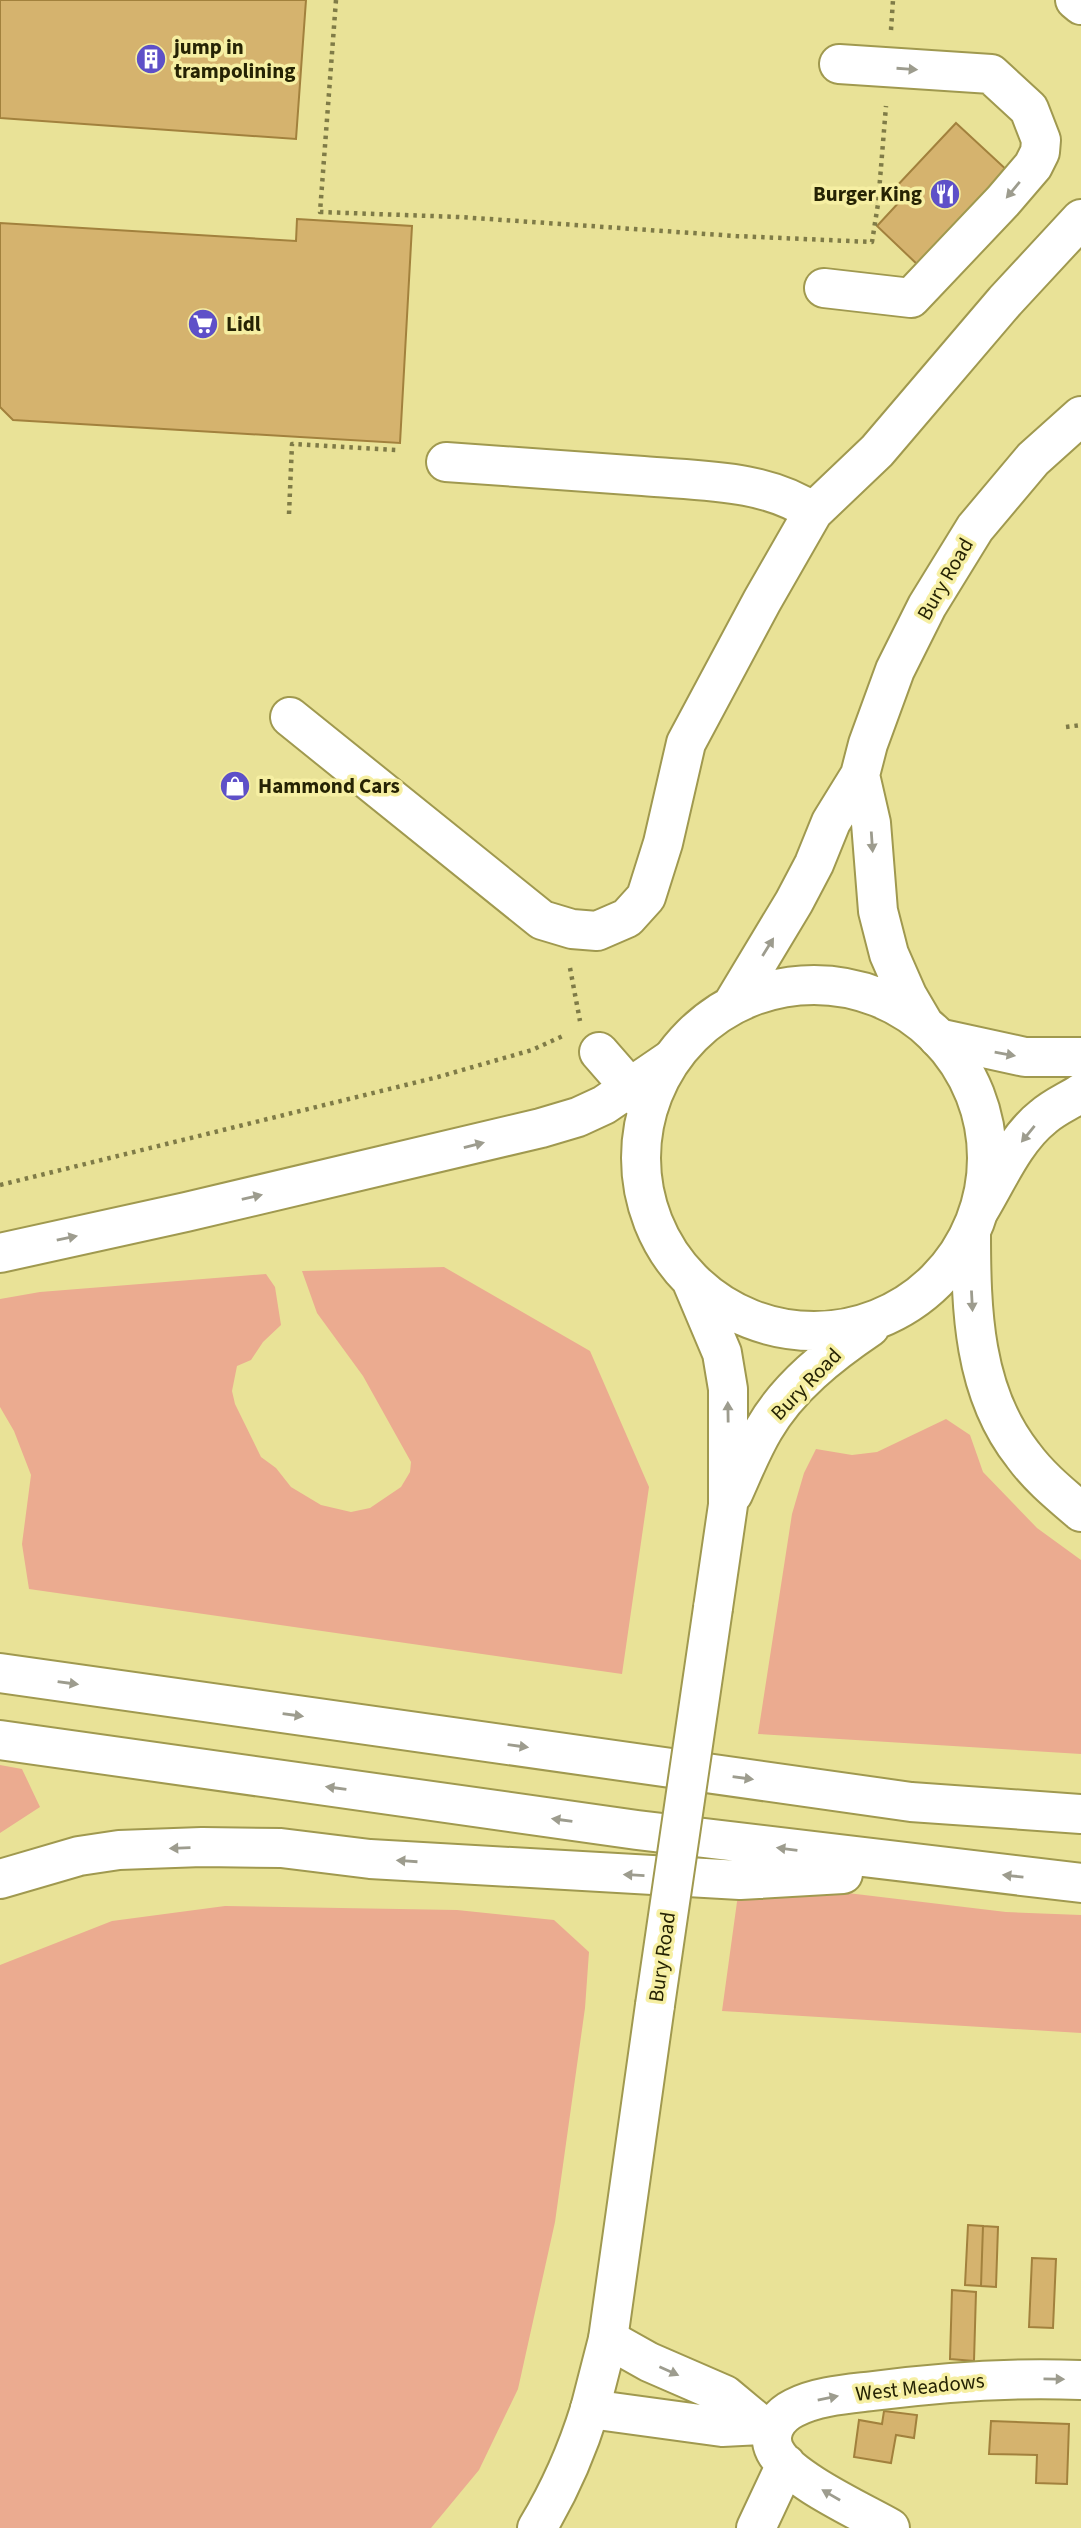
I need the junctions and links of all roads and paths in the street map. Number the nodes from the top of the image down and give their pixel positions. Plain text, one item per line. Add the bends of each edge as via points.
1 (336, 0) edge
2 (893, 0) edge
3 (1075, 0) edge
4 (1081, 5) edge
5 (839, 64) dead end
6 (888, 67) junction
7 (1081, 219) edge
8 (824, 288) dead end
9 (1081, 416) edge
10 (397, 450) dead end
11 (446, 462) dead end
12 (813, 512) junction
13 (289, 514) dead end
14 (290, 717) dead end
15 (1081, 725) edge
16 (1066, 727) dead end
17 (860, 775) junction
18 (572, 929) junction
19 (732, 1005) junction
20 (932, 1033) junction
21 (583, 1037) junction
22 (1081, 1057) edge
23 (1081, 1093) edge
24 (639, 1096) junction
25 (0, 1185) edge
26 (975, 1221) junction
27 (0, 1253) edge
28 (691, 1280) junction
29 (885, 1317) junction
30 (728, 1505) junction
31 (1081, 1512) edge
32 (0, 1673) edge
33 (0, 1740) edge
34 (1081, 1814) edge
35 (947, 1869) junction
36 (0, 1879) edge
37 (1081, 1883) edge
38 (608, 2339) junction
39 (1081, 2380) edge
40 (590, 2409) junction
41 (773, 2440) junction
42 (537, 2528) edge
43 (756, 2528) edge
44 (890, 2528) edge

1 - 6 path via 320,212 872,242
2 - 6 path
3 - 4 main road
5 - 6 main road
6 -> 8 main road via 991,74 1029,109 1041,140 1040,152 1003,201 911,298
7 - 12 main road via 1005,300 877,451
9 - 17 main road, Bury Road via 1033,459 961,550 895,670
10 - 13 path via 292,444
11 - 12 main road via 710,482 760,489 797,501
12 - 18 main road via 686,743 646,897 626,918 597,931
14 - 18 main road via 542,920
15 - 16 path
19 -> 17 main road, Bury Road via 794,902 831,822
17 -> 20 main road, Bury Road via 871,823 878,911 889,954 907,995
18 - 21 path via 570,973
19 - 20 main road via 776,988 823,984 869,993 911,1014
19 - 24 main road via 696,1030
20 -> 22 main road via 1015,1056
20 - 26 main road via 963,1069 981,1111 988,1160
21 - 24 main road
21 - 25 path
23 -> 26 main road via 1038,1122
27 -> 24 main road via 541,1128
24 - 28 main road via 645,1198 662,1242
26 - 29 main road via 955,1259 936,1282
26 -> 31 main road via 974,1331 998,1413 1022,1455
28 - 29 main road via 724,1306 762,1323 804,1331 845,1329
30 -> 28 main road, Bury Road via 726,1371
29 - 30 main road, Bury Road via 837,1349 788,1396 764,1428
30 - 38 main road, Bury Road, bridge
32 -> 34 main road via 911,1802
35 -> 33 main road
35 -> 36 main road via 740,1880 370,1859 281,1848 202,1847 79,1856
37 -> 35 main road
38 - 40 main road, Bury Road
38 -> 41 main road via 725,2395
41 -> 39 main road, West Meadows via 777,2422 795,2407 848,2394 976,2380
40 - 41 main road via 722,2427
40 - 42 main road, Bury Road via 575,2455
41 - 43 main road, West Meadows
44 -> 41 main road via 825,2492

